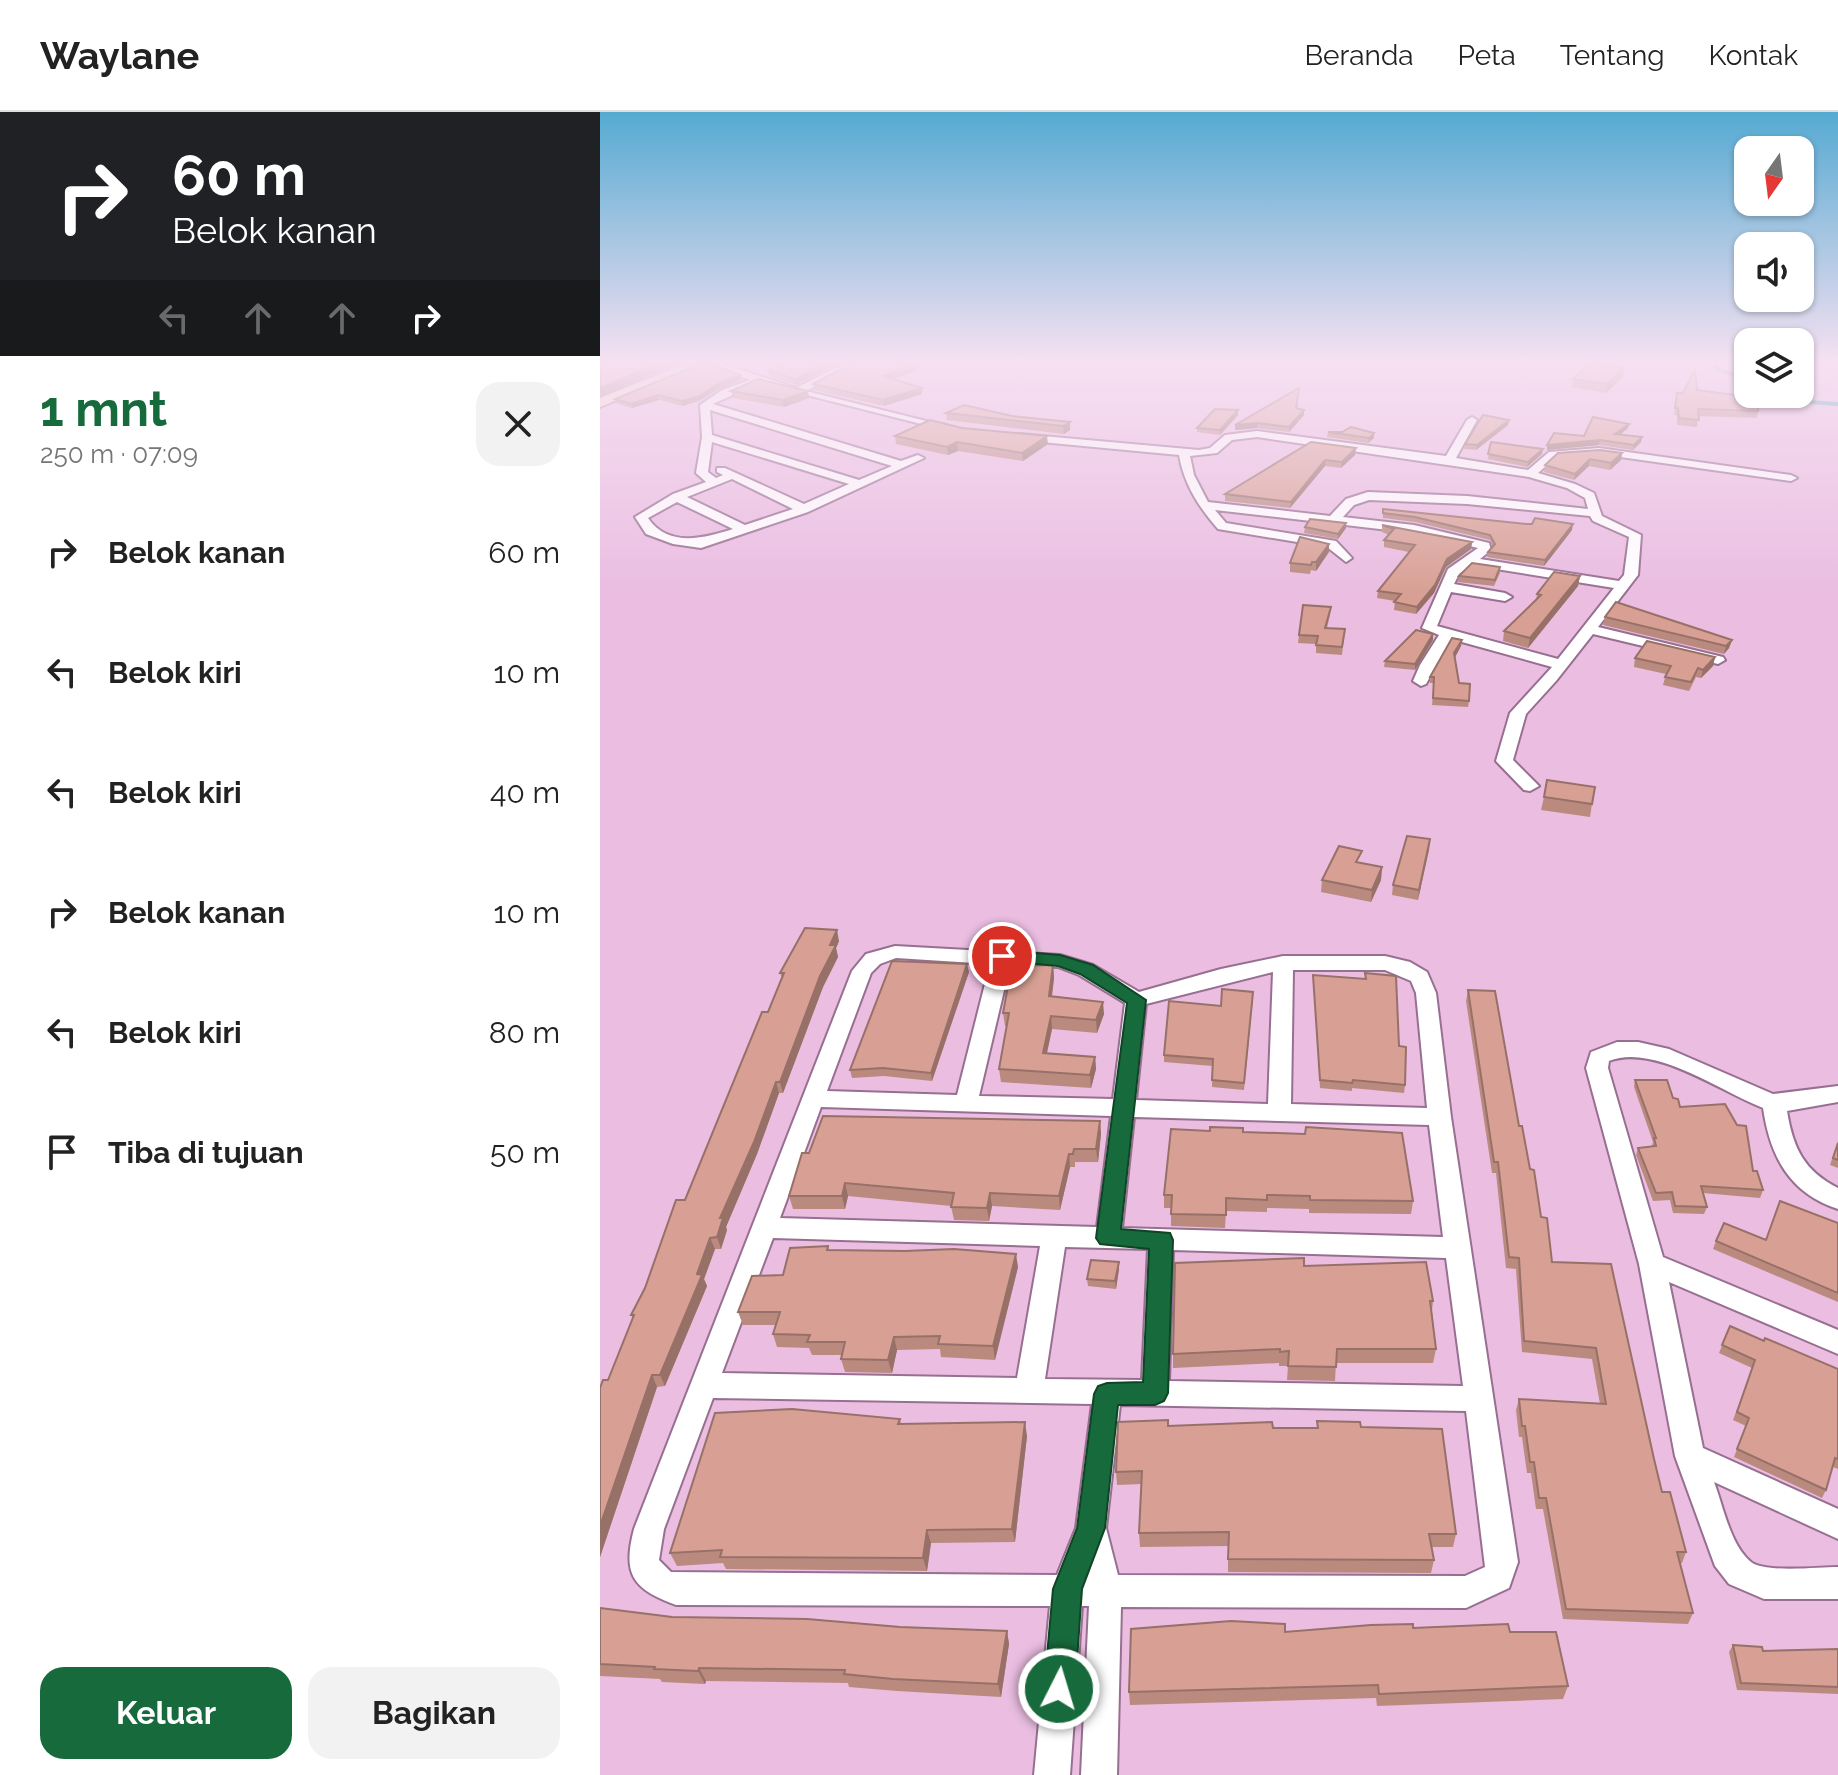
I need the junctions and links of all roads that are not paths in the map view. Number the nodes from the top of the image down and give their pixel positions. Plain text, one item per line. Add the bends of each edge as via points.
1 (707, 437) edge
2 (709, 438) edge
3 (812, 438) edge
4 (1019, 438) edge
5 (1228, 438) edge
6 (1283, 438) edge
7 (1462, 438) edge
8 (1184, 453) junction
9 (918, 458) dead end
10 (1449, 461) junction
11 (704, 463) junction
12 (902, 465) junction
13 (1530, 474) junction
14 (733, 475) junction
15 (1791, 478) dead end
16 (714, 482) junction
17 (860, 484) junction
18 (677, 497) junction
19 (1467, 500) junction
20 (1204, 505) junction
21 (804, 509) junction
22 (1594, 513) junction
23 (1459, 517) edge
24 (1334, 519) junction
25 (745, 530) junction
26 (1346, 558) dead end
27 (1468, 561) junction
28 (1625, 586) junction
29 (1445, 587) junction
30 (1505, 597) dead end
31 (1590, 629) junction
32 (1447, 634) junction
33 (1718, 660) edge
34 (1561, 665) junction
35 (1421, 681) dead end
36 (1530, 786) dead end
37 (1002, 956) junction
38 (1283, 963) junction
39 (1136, 1000) junction
40 (1838, 1094) edge
41 (813, 1099) junction
42 (1774, 1103) junction
43 (966, 1104) junction
44 (1123, 1108) junction
45 (1279, 1112) junction
46 (1439, 1117) junction
47 (1838, 1199) edge
48 (764, 1228) junction
49 (1054, 1236) junction
50 (1108, 1238) junction
51 (1161, 1240) junction
52 (1458, 1248) junction
53 (1652, 1264) junction
54 (1838, 1342) edge
55 (703, 1385) junction
56 (1029, 1391) junction
57 (1155, 1393) junction
58 (1107, 1394) junction
59 (1479, 1399) junction
60 (1690, 1456) junction
61 (1838, 1524) edge
62 (1091, 1528) junction
63 (1838, 1583) edge
64 (1067, 1589) junction
65 (1106, 1590) junction
66 (1052, 1775) edge
67 (1099, 1775) edge

1 - 11 street
2 - 17 street
3 - 12 street
4 - 8 street
5 - 8 street via 1213,451
6 - 10 street
7 - 10 street
8 - 20 street via 1188,475
9 - 12 street
10 - 13 street
11 - 14 street
11 - 16 street via 702,473
12 - 17 street
13 - 15 street via 1553,454 1599,451
13 - 22 street via 1579,488 1593,500
14 - 16 street
14 - 21 street
16 - 18 street
17 - 21 street
18 - 25 street
18 - 25 street via 641,517 650,531 694,545
19 - 22 street
19 - 23 street
19 - 24 street via 1368,496 1350,502
20 - 24 street
20 - 26 street via 1222,526 1331,544
21 - 25 street
22 - 28 street via 1635,535
24 - 27 street via 1418,529 1487,548
27 - 28 street
27 - 29 street
28 - 31 street
29 - 30 street
29 - 32 street via 1428,626
31 - 33 street
31 - 34 street
32 - 34 street
32 - 35 street
34 - 36 street via 1518,713 1504,759
37 - 39 street via 1060,961
37 - 41 street via 895,952 873,959 862,971
37 - 43 street
38 - 39 street
38 - 45 street
38 - 46 street via 1385,963 1420,977
39 - 44 street
40 - 42 street
41 - 43 street
41 - 48 street
42 - 47 street via 1780,1145 1789,1165 1807,1183
42 - 53 street via 1649,1050 1609,1050 1599,1057 1603,1095
43 - 44 street
44 - 45 street
44 - 50 street
45 - 46 street
46 - 52 street
48 - 49 street
48 - 55 street
49 - 50 street
49 - 56 street
50 - 51 street
51 - 52 street
51 - 57 street
52 - 59 street
53 - 54 street
53 - 60 street
55 - 56 street
55 - 64 street via 646,1540 645,1570 655,1582 676,1589
56 - 58 street
57 - 58 street
57 - 59 street
58 - 62 street
59 - 65 street via 1502,1562 1498,1577 1487,1585 1466,1592
60 - 61 street
60 - 63 street via 1726,1555 1740,1573 1764,1583
62 - 64 street
62 - 65 street
64 - 65 street
64 - 66 street
65 - 67 street

